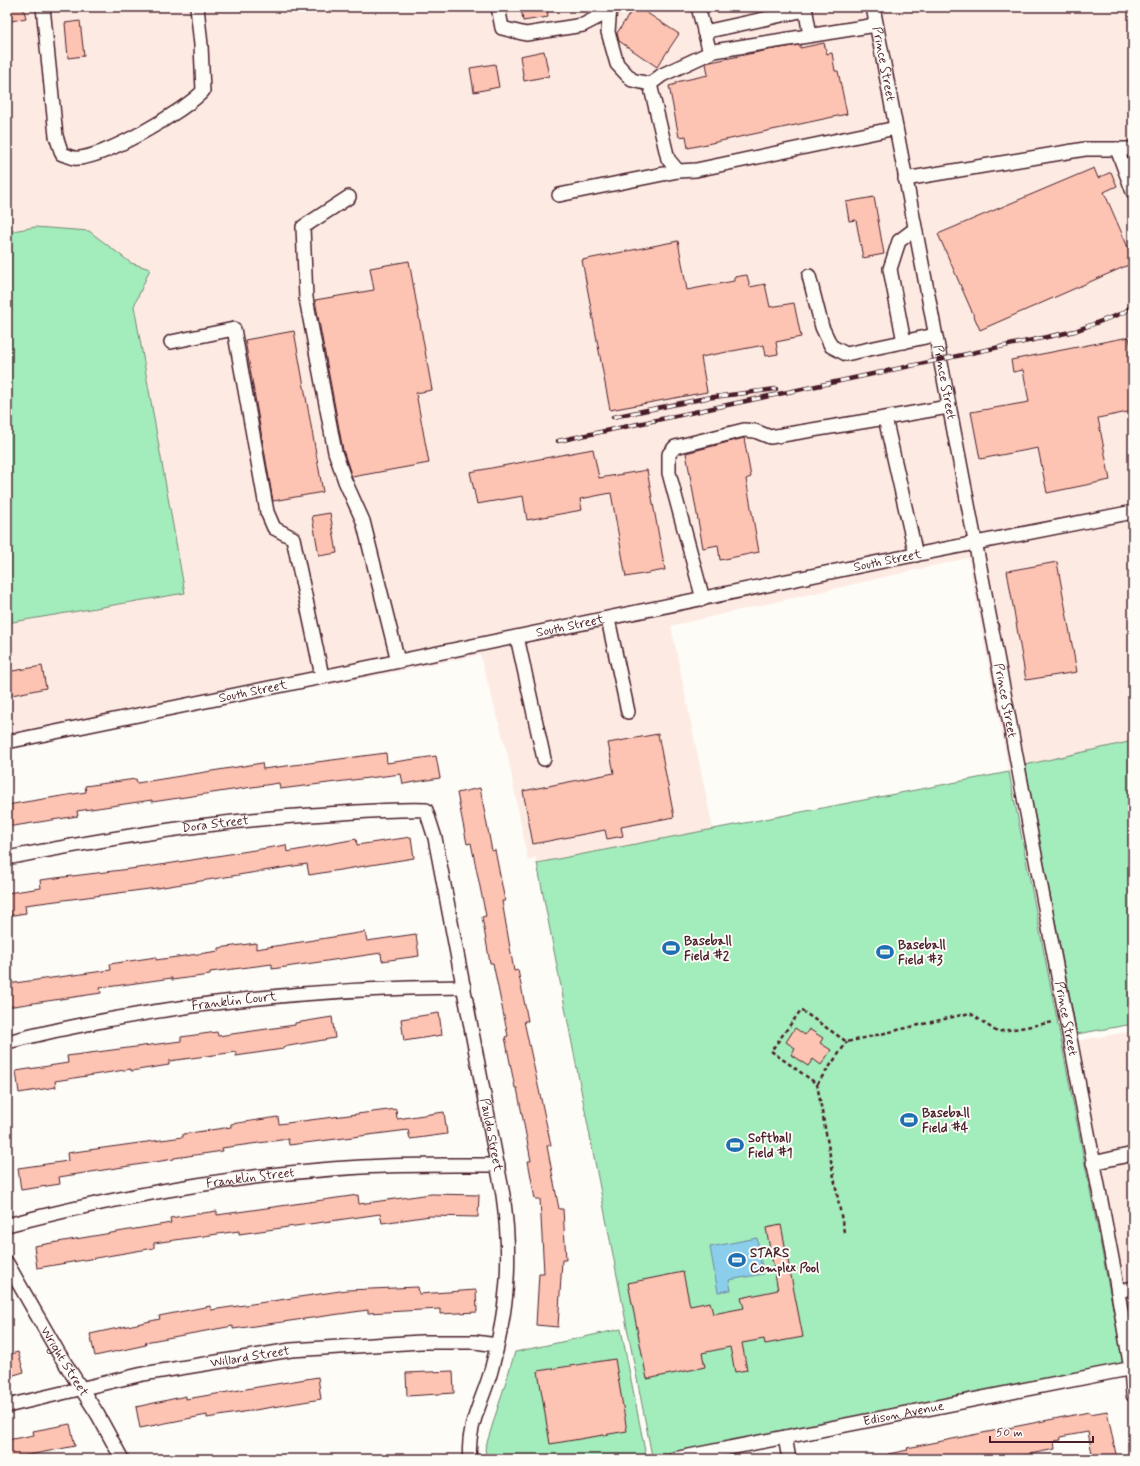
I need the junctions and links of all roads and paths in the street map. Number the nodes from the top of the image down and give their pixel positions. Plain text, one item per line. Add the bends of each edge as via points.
1 (43, 7) edge
2 (196, 7) edge
3 (498, 7) edge
4 (698, 7) edge
5 (872, 7) edge
6 (610, 9) edge
7 (805, 9) edge
8 (876, 25) junction
9 (704, 32) junction
10 (810, 35) junction
11 (710, 53) junction
12 (650, 84) junction
13 (896, 128) junction
14 (1117, 148) junction
15 (1133, 149) edge
16 (678, 171) junction
17 (905, 179) junction
18 (1133, 192) edge
19 (559, 195) dead end
20 (349, 197) dead end
21 (915, 229) junction
22 (810, 276) dead end
23 (935, 335) junction
24 (171, 342) dead end
25 (904, 342) junction
26 (948, 407) junction
27 (885, 418) junction
28 (1133, 512) edge
29 (975, 544) junction
30 (916, 555) junction
31 (703, 599) junction
32 (608, 619) junction
33 (517, 637) junction
34 (398, 661) junction
35 (322, 676) junction
36 (628, 712) dead end
37 (7, 742) edge
38 (544, 759) dead end
39 (426, 810) joint
40 (7, 858) edge
41 (464, 987) junction
42 (1059, 1021) dead end
43 (7, 1042) edge
44 (847, 1042) junction
45 (817, 1084) junction
46 (1133, 1154) edge
47 (1094, 1163) junction
48 (498, 1165) junction
49 (7, 1225) edge
50 (844, 1232) dead end
51 (7, 1263) edge
52 (1133, 1288) edge
53 (1118, 1291) junction
54 (497, 1345) junction
55 (1132, 1369) edge
56 (80, 1389) junction
57 (1133, 1395) edge
58 (7, 1406) edge
59 (785, 1437) junction
60 (122, 1459) edge
61 (470, 1459) edge
62 (674, 1459) edge
63 (789, 1459) edge

1 - 2 street via 56,136 62,154 74,158 93,155 134,137 194,101 203,91
3 - 6 street via 502,28 526,34 583,25
4 - 9 street
5 - 8 street, Prince Street
6 - 12 street via 608,32 617,64 632,80
7 - 9 street
7 - 10 street
8 - 10 street
8 - 13 street, Prince Street
9 - 11 street
10 - 11 street
11 - 12 street via 662,75
12 - 16 street via 668,159
13 - 16 street via 696,170
13 - 17 street, Prince Street
14 - 15 street
14 - 17 street via 1085,149
14 - 18 street
16 - 19 street
17 - 21 street, Prince Street
20 - 34 street via 303,226 306,298 335,452 363,522
21 - 23 street, Prince Street
21 - 25 street via 899,241 890,269
22 - 25 street via 822,327 831,346 846,354
23 - 25 street
23 - 26 street, Prince Street
24 - 35 street via 234,329 267,512 274,528 293,538
26 - 27 street
26 - 29 street, Prince Street
27 - 30 street
27 - 31 street via 770,437 744,430 675,448 669,454 669,473
28 - 29 street, South Street
29 - 30 street, South Street
29 - 47 street, Prince Street
30 - 31 street, South Street
31 - 32 street, South Street
32 - 33 street, South Street
32 - 36 street
33 - 34 street, South Street
33 - 38 street
34 - 35 street, South Street
35 - 37 street, South Street
39 - 40 street, Dora Street via 288,816 215,823
39 - 41 street, Pauldo Street via 435,838
41 - 43 street, Franklin Court via 356,990 242,998 114,1018
41 - 48 street, Pauldo Street
42 - 44 path via 997,1032 970,1012
44 - 45 path
44 - 45 path via 801,1010 771,1051
45 - 50 path
46 - 47 street
47 - 53 street, Prince Street
48 - 49 street, Franklin Street via 361,1167 262,1176 129,1196
48 - 54 street, Pauldo Street via 508,1241 508,1284
51 - 56 street, Wright Street
52 - 53 street
53 - 55 street, Prince Street
54 - 56 street, Willard Street via 475,1342 421,1342 291,1350 143,1374
54 - 61 street, Pauldo Street via 470,1435
55 - 57 street, Prince Street
55 - 59 street, Edison Avenue
56 - 58 street, Willard Street
56 - 60 street, Wright Street via 98,1415
59 - 62 street, Edison Avenue
59 - 63 street

